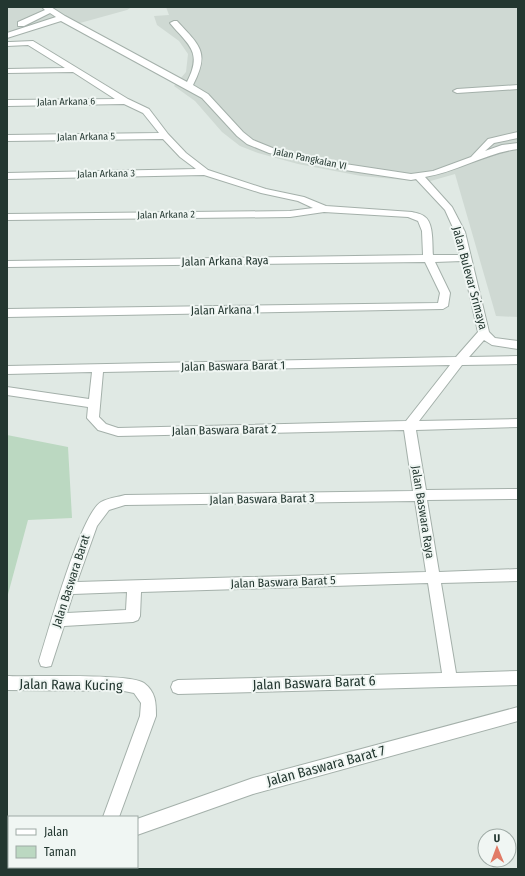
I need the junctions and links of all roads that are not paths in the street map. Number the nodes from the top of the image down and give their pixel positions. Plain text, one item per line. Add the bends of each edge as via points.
1 (48, 8) edge
2 (62, 18) junction
3 (174, 23) dead end
4 (7, 30) edge
5 (7, 36) edge
6 (10, 44) dead end
7 (76, 70) junction
8 (7, 71) edge
9 (189, 86) junction
10 (518, 87) edge
11 (457, 91) dead end
12 (125, 101) junction
13 (7, 103) edge
14 (518, 135) edge
15 (165, 136) junction
16 (7, 138) edge
17 (518, 146) edge
18 (468, 162) junction
19 (206, 172) junction
20 (7, 176) edge
21 (418, 176) junction
22 (324, 209) junction
23 (7, 217) edge
24 (428, 258) junction
25 (466, 258) junction
26 (7, 264) edge
27 (7, 313) edge
28 (484, 333) junction
29 (518, 345) edge
30 (518, 360) edge
31 (459, 361) junction
32 (98, 368) junction
33 (7, 370) edge
34 (7, 391) edge
35 (94, 404) junction
36 (518, 423) edge
37 (409, 426) junction
38 (518, 494) edge
39 (420, 496) junction
40 (105, 506) joint
41 (518, 575) edge
42 (433, 577) junction
43 (134, 586) junction
44 (68, 588) junction
45 (58, 620) junction
46 (46, 661) dead end
47 (518, 678) edge
48 (450, 679) junction
49 (7, 683) edge
50 (178, 687) dead end
51 (518, 714) edge
52 (111, 816) edge
53 (138, 827) edge

1 - 2 street, Jalan Pangkalan VI
1 - 4 street
2 - 5 street
2 - 9 street, Jalan Pangkalan VI
3 - 9 street via 190,40 199,55 199,64
6 - 7 street via 30,43
7 - 8 street
7 - 12 street
9 - 21 street, Jalan Pangkalan VI via 205,96 250,142 272,151 345,167
10 - 11 street
12 - 13 street, Jalan Arkana 6
12 - 15 street via 146,110
14 - 18 street via 491,141
15 - 16 street, Jalan Arkana 5
15 - 19 street via 183,155
17 - 18 street, Jalan Pangkalan VI via 502,148
18 - 21 street, Jalan Pangkalan VI
19 - 20 street, Jalan Arkana 3
19 - 22 street via 264,191 301,199
21 - 25 street, Jalan Bulevar Srimaya via 449,209 460,232
22 - 23 street, Jalan Arkana 2 via 290,214
22 - 24 street via 416,216 422,220 427,231
24 - 25 street, Jalan Arkana Raya
24 - 26 street, Jalan Arkana Raya
24 - 27 street, Jalan Arkana 1 via 445,293 443,306
25 - 28 street, Jalan Bulevar Srimaya
28 - 29 street, Jalan Bulevar Srimaya via 492,341
28 - 31 street
30 - 31 street, Jalan Baswara Barat 1
31 - 32 street, Jalan Baswara Barat 1
31 - 37 street
32 - 33 street, Jalan Baswara Barat 1
32 - 35 street, Jalan Baswara Barat 2
34 - 35 street
35 - 37 street, Jalan Baswara Barat 2 via 93,418 102,427 118,432
36 - 37 street, Jalan Baswara Barat 2
37 - 39 street, Jalan Baswara Raya
38 - 39 street, Jalan Baswara Barat 3
39 - 40 street, Jalan Baswara Barat 3 via 125,500
39 - 42 street, Jalan Baswara Raya
40 - 44 street, Jalan Baswara Barat via 91,524
41 - 42 street, Jalan Baswara Barat 5
42 - 43 street, Jalan Baswara Barat 5
42 - 48 street, Jalan Baswara Raya
43 - 44 street, Jalan Baswara Barat 5
43 - 45 street via 133,616
44 - 45 street, Jalan Baswara Barat
45 - 46 street, Jalan Baswara Barat
47 - 48 street, Jalan Baswara Barat 6
48 - 50 street, Jalan Baswara Barat 6
49 - 52 street, Jalan Rawa Kucing via 124,684 139,688 149,700 148,716
51 - 53 street, Jalan Baswara Barat 7 via 254,786

